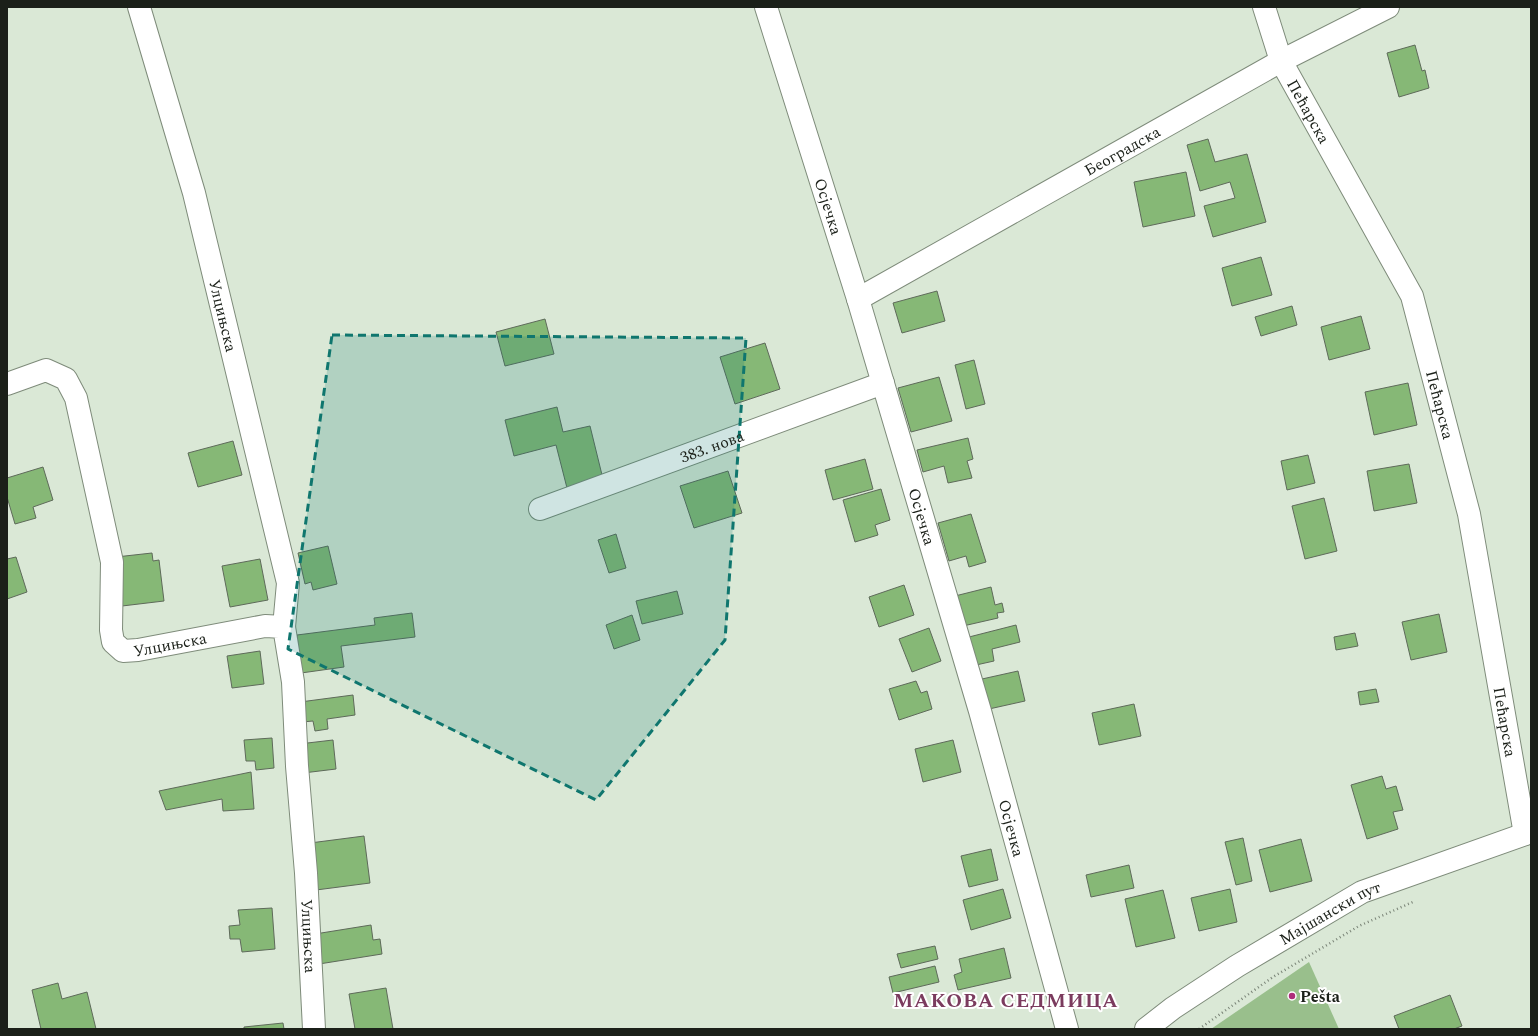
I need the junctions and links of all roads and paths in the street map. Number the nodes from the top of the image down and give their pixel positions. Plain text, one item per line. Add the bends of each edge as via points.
1 (139, 7) edge
2 (766, 7) edge
3 (1264, 7) edge
4 (1388, 7) edge
5 (1281, 61) junction
6 (858, 299) junction
7 (883, 383) junction
8 (7, 384) edge
9 (540, 509) dead end
10 (284, 627) junction
11 (1528, 833) edge
12 (1421, 898) dead end
13 (314, 1029) edge
14 (1067, 1029) edge
15 (1146, 1029) edge
16 (1199, 1029) edge

1 - 10 street, Улцињска via 194,193 288,583
2 - 6 street, Осјечка
3 - 5 street, Пећарска
4 - 5 street, Београдска
5 - 6 street, Београдска
5 - 11 street, Пећарска via 1412,296 1469,514
6 - 7 street, Осјечка
7 - 9 street, 383. нова
7 - 14 street, Осјечка via 980,711
8 - 10 street, Улцињска via 46,370 66,379 76,398 112,562 113,642 123,650 138,650 265,626
10 - 13 street, Улцињска via 293,682
11 - 15 street, Мајшански пут via 1362,892 1237,966
12 - 16 path via 1359,926 1273,977

